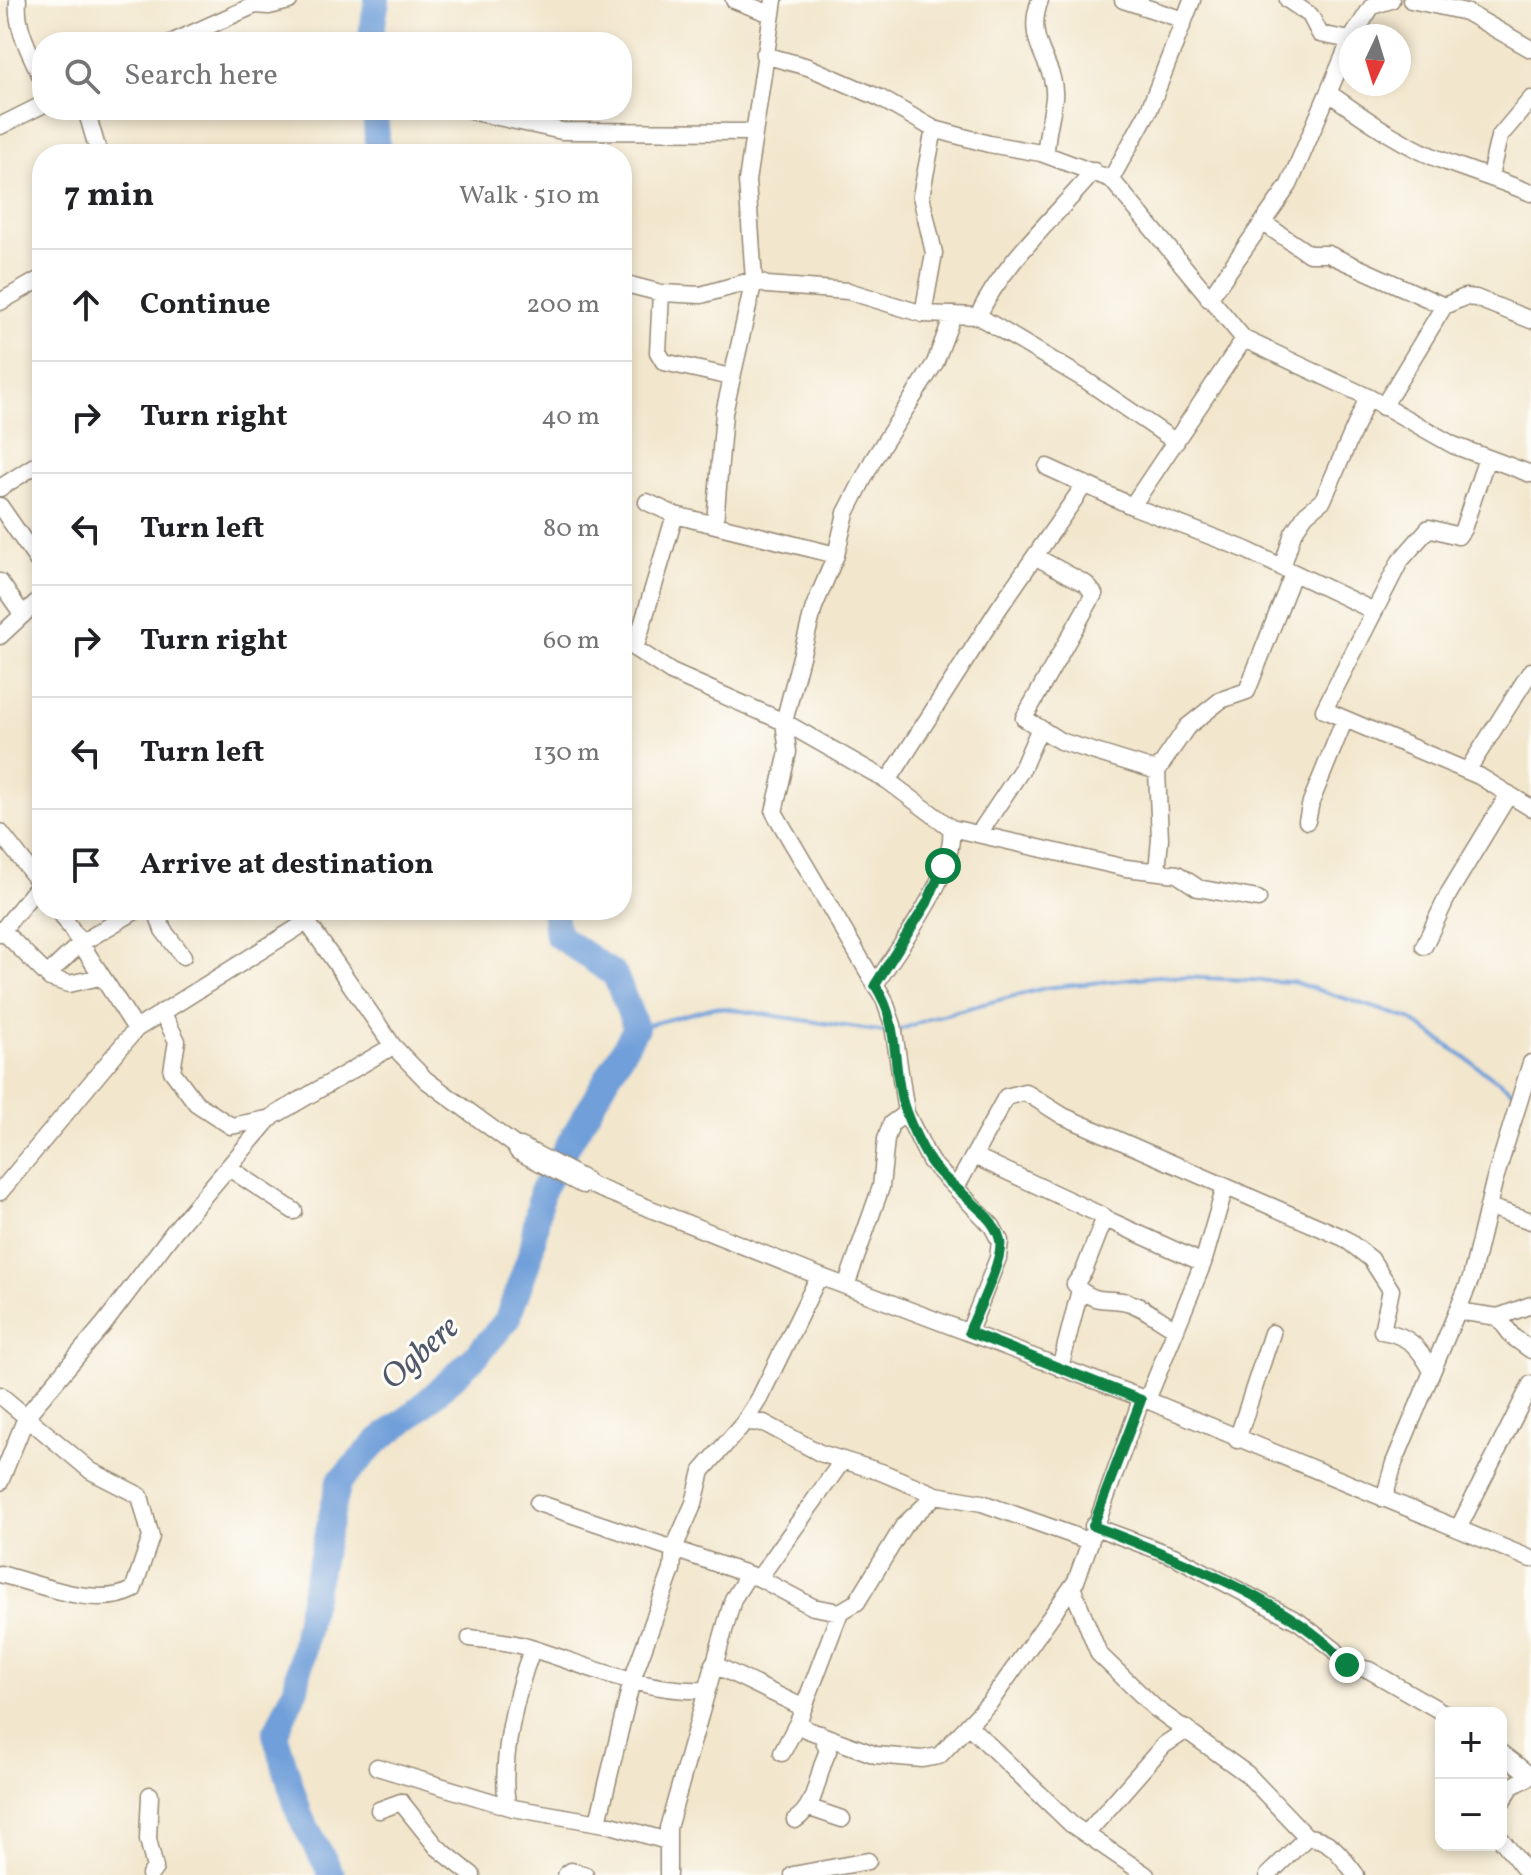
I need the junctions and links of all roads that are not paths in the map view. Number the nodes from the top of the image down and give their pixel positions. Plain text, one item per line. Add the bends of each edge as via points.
1 (18, 0) edge
2 (734, 0) edge
3 (1040, 0) edge
4 (1123, 0) edge
5 (1192, 0) edge
6 (1288, 0) edge
7 (1391, 0) edge
8 (1411, 0) edge
9 (289, 1) edge
10 (772, 7) edge
11 (1184, 20) junction
12 (1360, 24) edge
13 (195, 32) edge
14 (1339, 36) edge
15 (1531, 49) edge
16 (764, 55) junction
17 (32, 57) edge
18 (1339, 70) edge
19 (1330, 94) junction
20 (1531, 99) edge
21 (32, 110) edge
22 (89, 120) edge
23 (512, 120) edge
24 (0, 126) edge
25 (934, 129) junction
26 (753, 132) junction
27 (96, 144) edge
28 (1046, 154) junction
29 (1094, 171) junction
30 (1490, 176) junction
31 (1111, 179) junction
32 (1531, 193) edge
33 (1265, 224) junction
34 (754, 280) junction
35 (32, 284) edge
36 (632, 286) edge
37 (661, 293) junction
38 (1209, 299) junction
39 (0, 302) edge
40 (1444, 306) junction
41 (923, 314) junction
42 (953, 315) junction
43 (978, 316) junction
44 (1531, 320) edge
45 (1244, 339) junction
46 (731, 377) junction
47 (1368, 397) junction
48 (1383, 407) junction
49 (1176, 442) junction
50 (1487, 458) junction
51 (32, 467) edge
52 (1047, 467) dead end
53 (1531, 474) edge
54 (1085, 484) junction
55 (0, 488) edge
56 (647, 502) dead end
57 (0, 506) edge
58 (1132, 506) junction
59 (675, 515) junction
60 (715, 523) junction
61 (32, 552) edge
62 (836, 555) junction
63 (1036, 557) junction
64 (1287, 571) junction
65 (0, 582) edge
66 (32, 606) edge
67 (1372, 610) junction
68 (23, 615) junction
69 (0, 636) edge
70 (632, 636) edge
71 (632, 646) edge
72 (1531, 671) edge
73 (1344, 721) junction
74 (784, 722) junction
75 (1039, 730) junction
76 (1157, 771) junction
77 (1467, 771) junction
78 (888, 781) junction
79 (1509, 794) junction
80 (1531, 808) edge
81 (1307, 821) dead end
82 (951, 828) junction
83 (0, 832) edge
84 (980, 832) junction
85 (1157, 871) junction
86 (32, 873) edge
87 (32, 895) edge
88 (1258, 899) dead end
89 (66, 920) edge
90 (119, 920) edge
91 (160, 920) edge
92 (297, 920) edge
93 (306, 920) edge
94 (1, 931) edge
95 (81, 943) junction
96 (1424, 946) dead end
97 (183, 956) dead end
98 (47, 975) junction
99 (100, 977) junction
100 (875, 985) junction
101 (162, 1012) junction
102 (136, 1029) junction
103 (393, 1046) junction
104 (1531, 1063) edge
105 (906, 1113) junction
106 (273, 1118) junction
107 (520, 1149) joint
108 (974, 1156) junction
109 (229, 1168) junction
110 (583, 1182) joint
111 (1225, 1187) junction
112 (956, 1188) junction
113 (0, 1192) edge
114 (1489, 1207) junction
115 (294, 1211) dead end
116 (1106, 1219) junction
117 (1531, 1221) edge
118 (1203, 1263) junction
119 (819, 1276) junction
120 (846, 1286) junction
121 (1080, 1290) junction
122 (1531, 1305) edge
123 (1457, 1311) junction
124 (1498, 1317) junction
125 (1174, 1328) junction
126 (969, 1332) junction
127 (1272, 1333) dead end
128 (1531, 1350) edge
129 (1060, 1368) junction
130 (1432, 1371) junction
131 (1531, 1384) edge
132 (0, 1395) edge
133 (1144, 1400) junction
134 (750, 1414) junction
135 (27, 1415) junction
136 (1237, 1440) junction
137 (843, 1460) junction
138 (0, 1482) edge
139 (936, 1495) junction
140 (1384, 1499) junction
141 (538, 1503) dead end
142 (1458, 1529) junction
143 (1091, 1533) junction
144 (674, 1548) junction
145 (1531, 1559) edge
146 (0, 1574) edge
147 (753, 1577) junction
148 (1072, 1587) junction
149 (840, 1612) junction
150 (470, 1638) dead end
151 (532, 1650) junction
152 (713, 1664) junction
153 (632, 1680) junction
154 (706, 1690) junction
155 (1435, 1708) edge
156 (801, 1714) junction
157 (968, 1725) junction
158 (1188, 1729) junction
159 (821, 1734) junction
160 (782, 1753) dead end
161 (1507, 1758) edge
162 (377, 1767) dead end
163 (1531, 1776) edge
164 (1507, 1794) edge
165 (150, 1795) dead end
166 (507, 1804) junction
167 (810, 1808) junction
168 (379, 1810) dead end
169 (842, 1819) dead end
170 (795, 1820) dead end
171 (598, 1822) junction
172 (1086, 1834) junction
173 (1307, 1837) junction
174 (667, 1841) junction
175 (1507, 1847) edge
176 (868, 1861) dead end
177 (150, 1875) edge
178 (472, 1875) edge
179 (566, 1875) edge
180 (585, 1875) edge
181 (668, 1875) edge
182 (793, 1875) edge
183 (1146, 1875) edge
184 (1268, 1875) edge
185 (1356, 1875) edge
186 (1529, 1875) edge

1 - 17 street via 21,33
2 - 10 street
3 - 28 street via 1036,48 1050,73 1054,98
4 - 11 street
5 - 11 street
6 - 14 street via 1310,15 1320,34
7 - 12 street via 1372,6
8 - 15 street via 1466,12
9 - 13 street via 255,5
10 - 16 street
11 - 31 street via 1149,110
16 - 25 street via 808,67 880,98
16 - 26 street
18 - 19 street
19 - 30 street via 1384,131 1448,163
19 - 33 street via 1289,185
20 - 30 street via 1499,137
21 - 24 street
22 - 27 street
23 - 26 street via 562,131
25 - 28 street
25 - 41 street via 921,196 934,253
26 - 34 street via 747,181
28 - 29 street
29 - 31 street
29 - 43 street via 1020,251
30 - 32 street
31 - 38 street
33 - 38 street
33 - 40 street via 1309,254 1328,254
34 - 37 street via 701,295
34 - 41 street via 848,291
34 - 46 street
35 - 39 street
36 - 37 street
37 - 46 street via 660,358
38 - 45 street
40 - 44 street via 1476,298
40 - 48 street
41 - 42 street
42 - 43 street
42 - 62 street via 935,363 846,513
43 - 49 street
45 - 47 street
45 - 49 street
46 - 60 street via 719,445
47 - 48 street
47 - 64 street via 1323,500 1293,533
48 - 50 street
49 - 58 street
50 - 53 street
50 - 67 street via 1458,536 1436,528 1421,533
51 - 55 street
52 - 54 street
54 - 58 street
54 - 63 street
56 - 59 street
57 - 61 street
58 - 64 street
59 - 60 street
59 - 70 street
60 - 62 street
62 - 74 street via 814,607
63 - 75 street via 1086,584 1094,594 1024,718
63 - 78 street
64 - 67 street
64 - 76 street via 1247,691 1221,700 1187,727
65 - 68 street
66 - 68 street
67 - 73 street via 1324,710
68 - 69 street
71 - 74 street via 671,672
72 - 77 street
73 - 77 street
73 - 81 street
74 - 78 street
74 - 100 street via 788,752 774,812
75 - 76 street
75 - 84 street via 1022,769
76 - 85 street
77 - 79 street
78 - 82 street
79 - 80 street
79 - 96 street via 1449,893
82 - 84 street
82 - 100 street via 953,841 927,903
83 - 86 street
84 - 85 street
85 - 88 street via 1177,874 1198,888
87 - 94 street
89 - 95 street
90 - 95 street
91 - 97 street
92 - 101 street
93 - 103 street
94 - 98 street
95 - 98 street
95 - 99 street
98 - 99 street via 69,984
99 - 102 street
100 - 105 street via 894,1032
101 - 102 street
101 - 106 street via 177,1041 172,1071 196,1103 231,1126
102 - 113 street
103 - 106 street
103 - 107 street via 426,1080
104 - 114 street
105 - 112 street via 930,1161
105 - 120 street via 891,1124 881,1187
106 - 109 street
107 - 110 street
108 - 111 street via 1006,1097 1025,1092 1063,1116
108 - 112 street
108 - 116 street
109 - 115 street
109 - 135 street
110 - 119 street
111 - 118 street
111 - 130 street via 1337,1234 1371,1259 1391,1290 1382,1331 1408,1338
112 - 126 street via 1000,1241
114 - 117 street
114 - 123 street
116 - 118 street
116 - 121 street via 1075,1284
118 - 125 street
119 - 120 street
119 - 134 street
120 - 126 street
121 - 125 street via 1095,1301 1131,1304
121 - 129 street
122 - 124 street
123 - 124 street
123 - 130 street
124 - 128 street
125 - 133 street
126 - 129 street
127 - 136 street
129 - 133 street
130 - 140 street
131 - 142 street
132 - 135 street
133 - 136 street
133 - 143 street
134 - 137 street
134 - 144 street via 702,1471
135 - 138 street
135 - 146 street via 91,1471 140,1496 151,1537 133,1590 119,1597
136 - 140 street
137 - 139 street
137 - 147 street
139 - 143 street
139 - 149 street via 904,1525 857,1602
140 - 142 street
141 - 144 street
142 - 145 street
143 - 148 street
143 - 155 street via 1176,1557 1299,1622 1347,1665 1369,1670
144 - 147 street
144 - 153 street via 672,1570
147 - 149 street via 813,1607
147 - 152 street via 733,1599
148 - 157 street
148 - 158 street via 1099,1654 1155,1708
149 - 156 street
150 - 151 street
151 - 153 street
151 - 166 street via 518,1686 504,1780
152 - 154 street
152 - 156 street
153 - 154 street via 683,1691
153 - 171 street
154 - 174 street
156 - 159 street via 805,1729
156 - 160 street
157 - 159 street via 939,1756 922,1759 876,1755
157 - 172 street
158 - 172 street via 1164,1745
158 - 173 street via 1247,1774
159 - 167 street via 828,1751
161 - 163 street
162 - 166 street
163 - 164 street
165 - 177 street via 148,1839 155,1868
166 - 171 street
167 - 169 street
167 - 170 street
168 - 178 street via 401,1802 437,1847
171 - 174 street
172 - 183 street
173 - 184 street
173 - 185 street via 1332,1845
174 - 181 street
175 - 186 street
176 - 182 street
179 - 180 street

